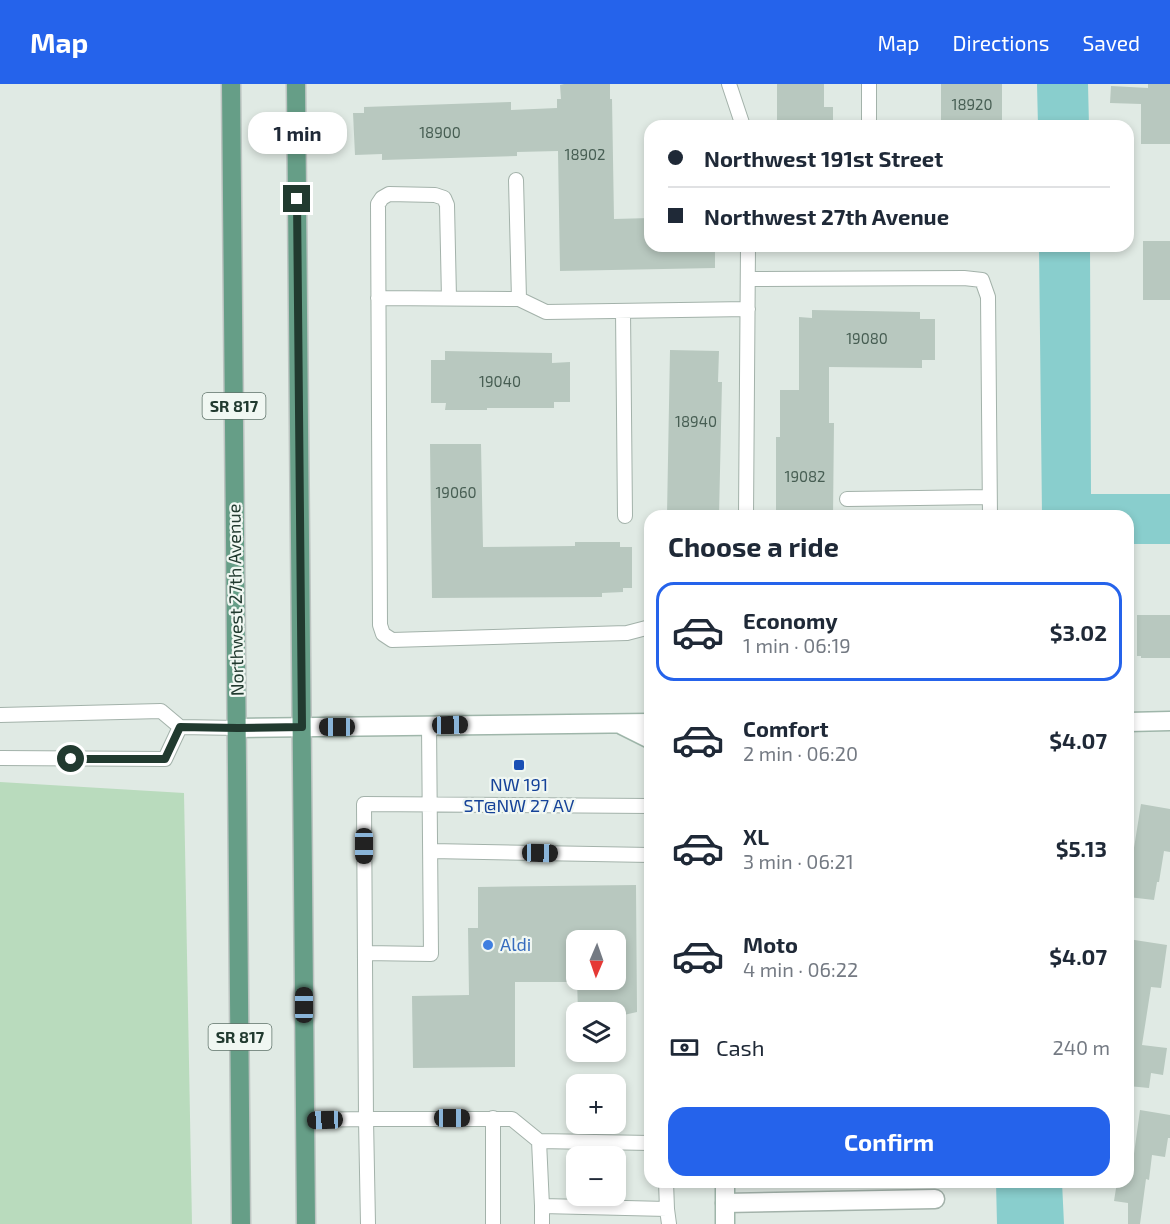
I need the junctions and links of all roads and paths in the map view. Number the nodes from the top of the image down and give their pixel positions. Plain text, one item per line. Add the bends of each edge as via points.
1 (231, 84) edge
2 (296, 84) edge
3 (729, 84) edge
4 (869, 84) edge
5 (740, 120) edge
6 (869, 120) edge
7 (516, 180) dead end
8 (748, 252) edge
9 (748, 279) junction
10 (378, 298) junction
11 (449, 298) junction
12 (519, 299) junction
13 (748, 309) junction
14 (623, 311) junction
15 (989, 497) junction
16 (847, 499) dead end
17 (746, 510) edge
18 (990, 510) edge
19 (625, 516) dead end
20 (644, 629) edge
21 (0, 715) edge
22 (1170, 721) edge
23 (1134, 722) edge
24 (618, 723) junction
25 (644, 723) edge
26 (429, 725) junction
27 (180, 727) junction
28 (302, 727) junction
29 (238, 728) junction
30 (644, 736) edge
31 (0, 758) edge
32 (430, 804) junction
33 (644, 806) edge
34 (431, 851) junction
35 (644, 855) edge
36 (365, 953) junction
37 (493, 1118) junction
38 (366, 1119) junction
39 (305, 1120) junction
40 (539, 1141) junction
41 (644, 1143) edge
42 (666, 1188) edge
43 (725, 1188) edge
44 (935, 1199) dead end
45 (725, 1203) junction
46 (542, 1206) junction
47 (667, 1209) junction
48 (241, 1224) edge
49 (306, 1224) edge
50 (368, 1224) edge
51 (493, 1224) edge
52 (542, 1224) edge
53 (669, 1224) edge
54 (725, 1224) edge

1 - 29 main road, Northwest 27th Avenue / SR 817
2 - 28 main road
3 - 5 lane
4 - 6 lane
7 - 12 lane
8 - 9 lane
9 - 13 lane
9 - 15 lane via 982,280 988,297
10 - 11 lane
10 - 11 lane via 378,204 389,194 444,198
10 - 20 lane via 383,634 392,640 627,633
11 - 12 lane
12 - 14 lane via 546,312
13 - 14 lane
13 - 17 lane
14 - 19 lane
15 - 16 lane
15 - 18 lane
21 - 27 lane via 162,711
22 - 23 street
24 - 25 street
24 - 26 street
24 - 30 street
26 - 28 street
26 - 32 lane
27 - 29 lane
27 - 31 lane via 165,759
28 - 29 street
28 - 39 main road
29 - 48 main road, Northwest 27th Avenue / SR 817
32 - 33 lane
32 - 34 lane
32 - 36 lane via 364,804
34 - 35 lane
34 - 36 lane via 431,954
36 - 38 lane
37 - 38 lane
37 - 40 lane via 512,1119
37 - 51 lane
38 - 39 lane
38 - 50 lane
39 - 49 main road
40 - 41 lane
40 - 46 lane
42 - 47 lane
43 - 45 street
44 - 45 street
45 - 54 street
46 - 47 lane
46 - 52 lane
47 - 53 lane

